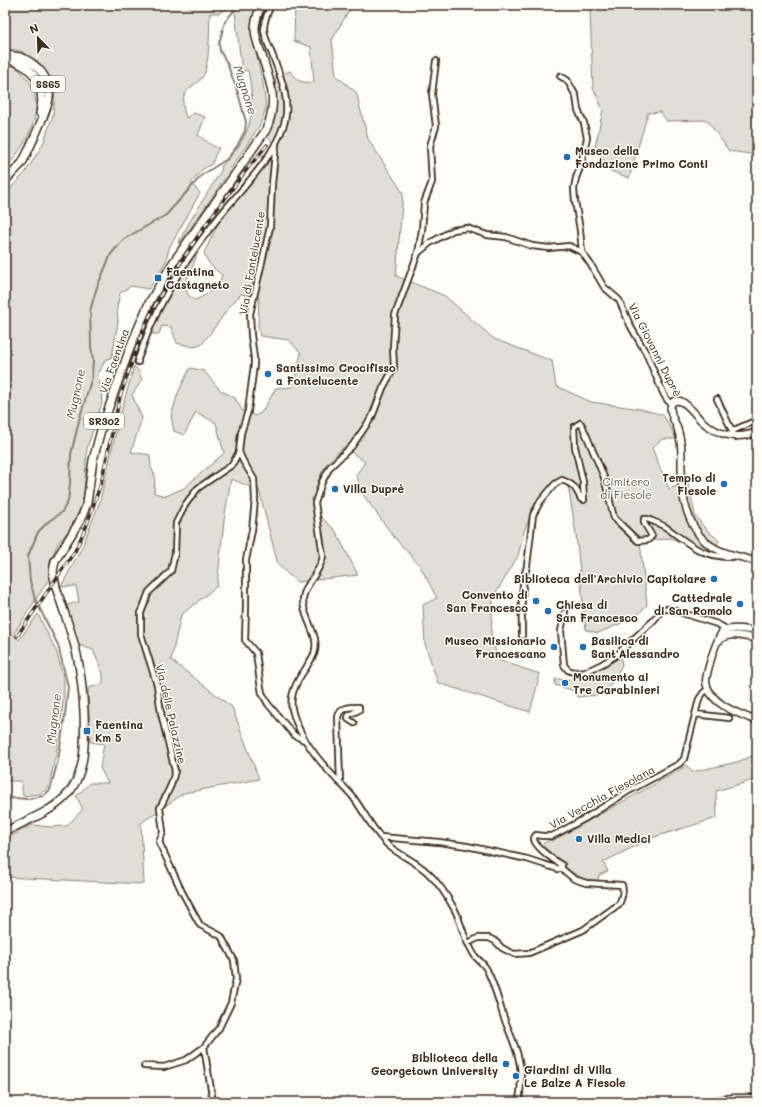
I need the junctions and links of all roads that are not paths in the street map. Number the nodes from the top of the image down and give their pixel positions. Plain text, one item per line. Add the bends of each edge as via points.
1 (261, 5) edge
2 (271, 5) edge
3 (5, 55) edge
4 (5, 59) edge
5 (436, 60) dead end
6 (560, 76) dead end
7 (34, 136) junction
8 (276, 144) junction
9 (5, 181) edge
10 (582, 252) junction
11 (418, 253) junction
12 (138, 362) dead end
13 (717, 399) dead end
14 (672, 403) junction
15 (757, 420) edge
16 (757, 432) edge
17 (733, 434) junction
18 (749, 435) junction
19 (757, 437) edge
20 (239, 452) junction
21 (736, 556) junction
22 (757, 562) edge
23 (565, 612) dead end
24 (757, 631) edge
25 (726, 633) junction
26 (522, 636) dead end
27 (756, 639) edge
28 (708, 690) junction
29 (695, 714) junction
30 (729, 718) dead end
31 (757, 721) edge
32 (354, 723) dead end
33 (304, 740) junction
34 (340, 783) junction
35 (5, 832) edge
36 (380, 837) junction
37 (561, 868) junction
38 (468, 943) junction
39 (204, 1047) junction
40 (144, 1066) dead end
41 (757, 1098) edge
42 (212, 1102) edge
43 (519, 1102) edge
44 (707, 1102) edge

1 - 35 main road, Via Faentina / SR302 via 256,16 255,29 272,93 270,121 172,264 149,303 101,430 93,460 87,503 54,566 56,588 77,654 81,676 85,736 83,762 73,786 64,798 49,809
2 - 8 street, Via Faentina via 265,21 265,33 280,73 287,105 284,127
3 - 7 main road, SS65 via 28,61 42,72 47,82 49,98 46,111
4 - 7 main road, SS65 via 20,63 29,69 39,83 43,100
5 - 11 street via 432,94 436,126 430,146 432,182 424,203
6 - 10 street via 566,80 576,96 587,138 574,189
7 - 9 main road, SS65 via 21,164
8 - 12 street, Via Faentina via 193,251 177,276 149,330
8 - 20 street, Via di Fontelucente via 270,227 250,314 254,365
10 - 11 street via 569,246 532,246 467,228 453,230
10 - 14 street, Via Giovanni Duprè via 604,287 619,300 664,394
11 - 33 street via 395,315 394,368 372,417 352,446 330,467 315,503 323,561 305,589 303,602 314,632 315,649 297,682 292,698 295,719
13 - 17 street
14 - 17 street via 680,401 709,427 721,433
14 - 21 street, Via Giovanni Duprè via 670,410 681,446 682,488 692,521 710,546
15 - 17 street
16 - 18 street
17 - 18 street via 742,437
18 - 19 street
20 - 33 street via 254,479 255,500 246,560 245,640 256,653 262,693 268,704 294,735
20 - 39 street, Via delle Palazzine via 232,465 198,488 185,505 176,523 172,571 149,592 141,613 141,634 157,685 175,771 160,808 163,832 159,842 200,925 222,936 234,960 236,979 231,1002 219,1028
21 - 22 street, Via Giovanni Duprè
21 - 26 street via 705,553 647,519 644,519 644,523 652,536 648,540 638,541 614,518 604,477 580,422 574,426 575,447 583,482 584,500 571,483 562,480 555,484 540,502 533,515 522,590
23 - 25 street via 561,631 564,665 573,672 583,673 609,660 665,609 717,624 723,627
24 - 25 street via 732,628
24 - 27 street
25 - 27 street
25 - 28 street via 710,661 706,678
28 - 29 street, Via Vecchia Fiesolana via 701,696
28 - 31 street via 729,709
29 - 30 street
29 - 37 street, Via Vecchia Fiesolana via 684,759 679,764 558,833 534,837 544,852 560,864
32 - 34 street via 348,717 359,710 359,707 339,712
33 - 34 street
34 - 36 street via 353,797
36 - 37 street via 467,846
36 - 38 street via 429,873 456,912
37 - 38 street via 574,879 586,883 622,885 622,899 619,904 583,930 529,954 514,954 489,938 478,938
38 - 43 street via 485,967 496,991 517,1054 521,1076
39 - 40 street, Via delle Palazzine via 186,1060 164,1067
39 - 42 street
41 - 44 street

